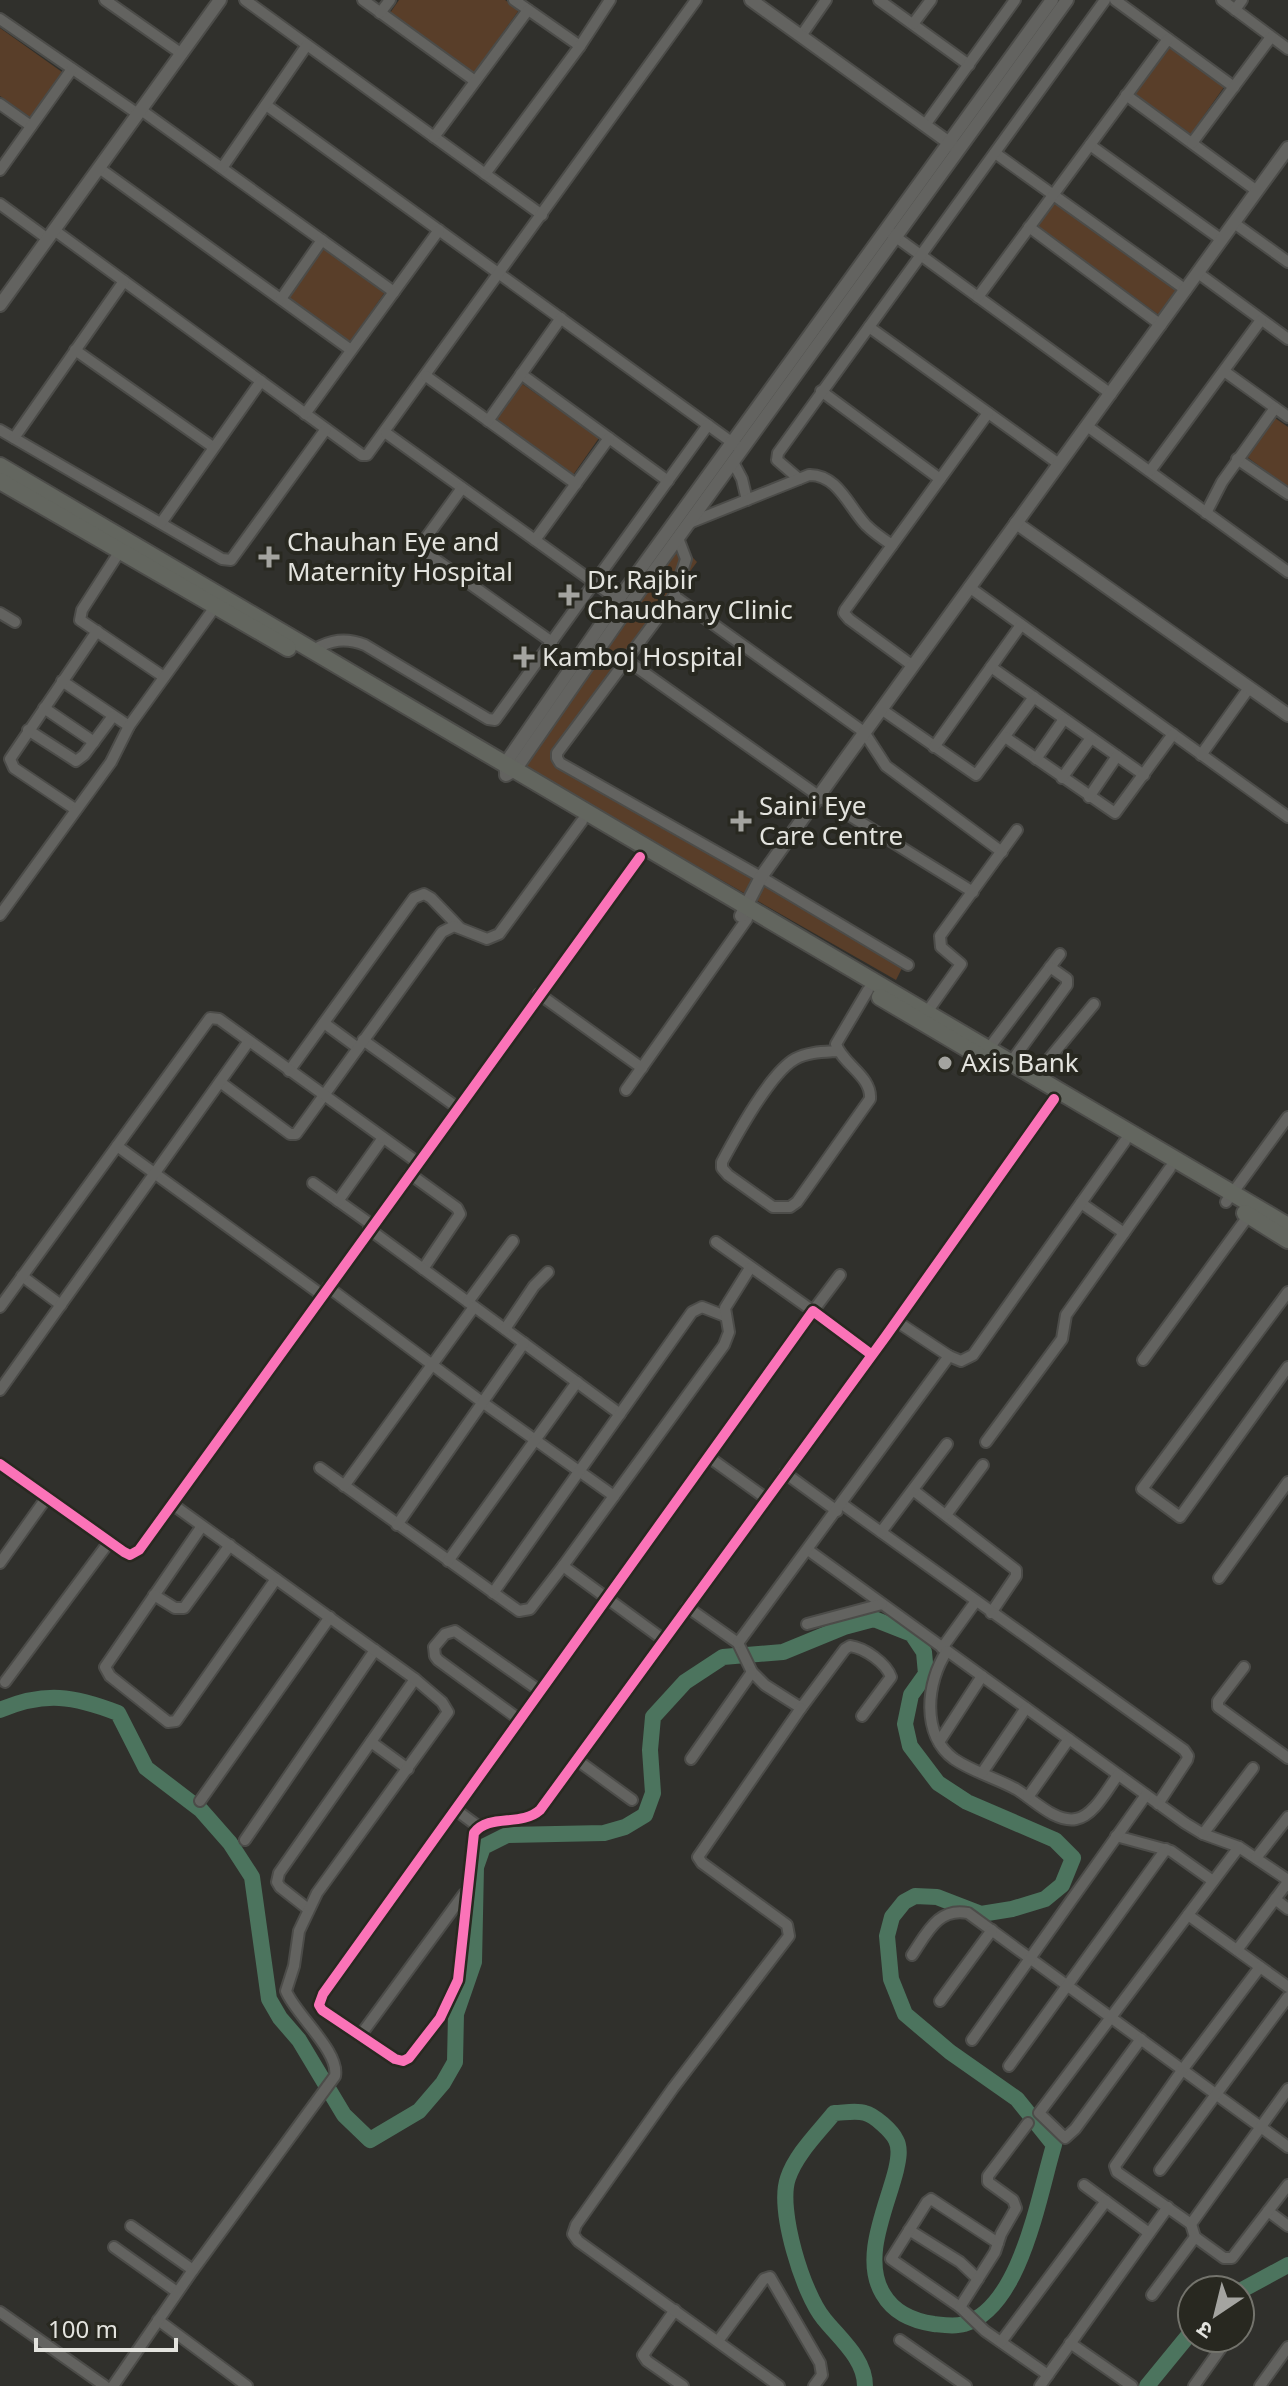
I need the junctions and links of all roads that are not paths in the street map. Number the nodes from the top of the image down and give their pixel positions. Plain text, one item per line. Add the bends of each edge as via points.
1 (105, 0) edge
2 (220, 0) edge
3 (245, 0) edge
4 (363, 0) edge
5 (390, 0) edge
6 (514, 0) edge
7 (610, 0) edge
8 (696, 0) edge
9 (751, 0) edge
10 (826, 0) edge
11 (879, 0) edge
12 (931, 0) edge
13 (1015, 0) edge
14 (1052, 0) edge
15 (1067, 0) edge
16 (1105, 0) edge
17 (1115, 0) edge
18 (1222, 0) edge
19 (1242, 0) edge
20 (122, 5) edge
21 (528, 10) junction
22 (1235, 10) junction
23 (380, 13) junction
24 (0, 19) edge
25 (913, 24) junction
26 (801, 36) junction
27 (1271, 37) junction
28 (1168, 39) junction
29 (307, 45) junction
30 (580, 46) junction
31 (1288, 49) edge
32 (182, 54) junction
33 (969, 65) junction
34 (72, 69) junction
35 (475, 81) junction
36 (1234, 87) junction
37 (1126, 95) junction
38 (0, 104) edge
39 (266, 105) junction
40 (140, 112) junction
41 (925, 125) junction
42 (31, 126) junction
43 (434, 137) junction
44 (1192, 143) junction
45 (1090, 145) junction
46 (954, 146) junction
47 (1288, 148) edge
48 (995, 153) junction
49 (99, 168) junction
50 (222, 168) junction
51 (0, 170) edge
52 (485, 174) junction
53 (1257, 191) junction
54 (1053, 195) junction
55 (0, 204) edge
56 (542, 215) junction
57 (1234, 223) junction
58 (1029, 227) junction
59 (439, 230) junction
60 (890, 233) junction
61 (51, 234) junction
62 (322, 240) junction
63 (1222, 240) junction
64 (921, 256) junction
65 (1288, 262) edge
66 (1198, 273) junction
67 (500, 274) junction
68 (124, 281) junction
69 (1186, 290) junction
70 (394, 292) junction
71 (978, 297) junction
72 (281, 299) junction
73 (0, 305) edge
74 (561, 318) junction
75 (1261, 320) junction
76 (1161, 325) junction
77 (869, 327) junction
78 (1288, 339) edge
79 (75, 350) junction
80 (351, 350) junction
81 (1224, 371) junction
82 (521, 374) junction
83 (426, 376) junction
84 (261, 381) junction
85 (821, 391) junction
86 (1111, 394) junction
87 (1275, 408) junction
88 (988, 413) junction
89 (305, 414) junction
90 (1288, 417) edge
91 (488, 421) junction
92 (708, 425) junction
93 (1087, 426) junction
94 (326, 429) junction
95 (0, 430) edge
96 (386, 433) junction
97 (14, 438) junction
98 (609, 438) junction
99 (737, 446) junction
100 (213, 447) junction
101 (1237, 459) junction
102 (733, 462) junction
103 (1059, 464) junction
104 (0, 466) edge
105 (1150, 471) junction
106 (799, 479) junction
107 (940, 479) junction
108 (0, 481) edge
109 (668, 481) junction
110 (576, 484) junction
111 (462, 488) junction
112 (1288, 494) edge
113 (747, 500) junction
114 (1206, 513) junction
115 (161, 523) junction
116 (688, 523) junction
117 (1016, 523) junction
118 (678, 538) junction
119 (535, 540) junction
120 (892, 545) junction
121 (120, 551) junction
122 (1288, 572) edge
123 (595, 583) junction
124 (969, 587) junction
125 (674, 596) junction
126 (623, 604) junction
127 (215, 607) junction
128 (0, 613) edge
129 (15, 622) dead end
130 (1021, 625) junction
131 (97, 631) junction
132 (552, 642) junction
133 (313, 650) junction
134 (625, 659) junction
135 (913, 666) junction
136 (991, 667) junction
137 (164, 677) junction
138 (62, 681) junction
139 (1249, 688) junction
140 (1034, 697) junction
141 (44, 708) junction
142 (881, 709) junction
143 (1288, 714) edge
144 (113, 716) junction
145 (1064, 719) junction
146 (129, 726) junction
147 (28, 730) junction
148 (864, 732) junction
149 (1173, 734) junction
150 (1005, 737) junction
151 (1091, 738) junction
152 (94, 742) junction
153 (934, 747) junction
154 (1201, 755) junction
155 (1117, 756) junction
156 (1036, 759) junction
157 (509, 770) junction
158 (1144, 775) junction
159 (1062, 778) junction
160 (820, 797) junction
161 (1089, 797) junction
162 (75, 809) junction
163 (1288, 817) edge
164 (582, 821) junction
165 (1017, 830) dead end
166 (1002, 852) junction
167 (640, 857) junction
168 (761, 877) junction
169 (973, 892) junction
170 (745, 914) junction
171 (0, 915) edge
172 (459, 927) junction
173 (1060, 954) dead end
174 (908, 965) dead end
175 (1050, 967) junction
176 (868, 990) junction
177 (539, 994) junction
178 (1094, 1004) dead end
179 (927, 1012) junction
180 (324, 1023) junction
181 (249, 1041) junction
182 (361, 1044) junction
183 (989, 1048) junction
184 (838, 1051) junction
185 (1011, 1062) junction
186 (642, 1068) junction
187 (289, 1071) junction
188 (1035, 1076) junction
189 (220, 1082) junction
190 (626, 1090) dead end
191 (324, 1095) junction
192 (1054, 1099) junction
193 (458, 1108) junction
194 (1288, 1117) edge
195 (383, 1138) junction
196 (1125, 1141) junction
197 (117, 1146) junction
198 (417, 1162) junction
199 (1170, 1168) junction
200 (155, 1174) junction
201 (410, 1174) junction
202 (313, 1183) dead end
203 (1229, 1198) junction
204 (338, 1201) junction
205 (1081, 1203) junction
206 (1249, 1215) junction
207 (370, 1227) junction
208 (1286, 1232) edge
209 (1124, 1233) junction
210 (513, 1241) dead end
211 (716, 1242) dead end
212 (750, 1268) junction
213 (423, 1269) junction
214 (548, 1272) dead end
215 (840, 1275) dead end
216 (22, 1276) junction
217 (325, 1291) junction
218 (1288, 1292) edge
219 (61, 1305) junction
220 (471, 1305) junction
221 (0, 1307) edge
222 (813, 1311) junction
223 (725, 1316) junction
224 (896, 1321) junction
225 (505, 1329) junction
226 (524, 1343) junction
227 (872, 1355) junction
228 (949, 1356) junction
229 (1143, 1360) dead end
230 (433, 1365) junction
231 (1288, 1367) edge
232 (577, 1382) junction
233 (0, 1390) edge
234 (482, 1402) junction
235 (620, 1414) junction
236 (535, 1440) junction
237 (986, 1442) dead end
238 (947, 1444) dead end
239 (710, 1458) junction
240 (0, 1464) edge
241 (983, 1465) dead end
242 (320, 1468) dead end
243 (579, 1472) junction
244 (785, 1473) junction
245 (1288, 1482) edge
246 (344, 1486) junction
247 (913, 1490) junction
248 (614, 1496) junction
249 (47, 1497) junction
250 (767, 1499) junction
251 (172, 1504) junction
252 (840, 1507) junction
253 (946, 1515) junction
254 (397, 1525) junction
255 (202, 1526) junction
256 (881, 1532) junction
257 (109, 1542) junction
258 (230, 1545) junction
259 (808, 1550) junction
260 (1, 1558) edge
261 (448, 1561) junction
262 (563, 1566) junction
263 (1219, 1578) dead end
264 (276, 1579) junction
265 (493, 1593) junction
266 (154, 1595) junction
267 (607, 1598) junction
268 (976, 1601) junction
269 (882, 1604) junction
270 (687, 1607) junction
271 (991, 1613) junction
272 (330, 1617) junction
273 (807, 1624) dead end
274 (664, 1640) junction
275 (375, 1650) junction
276 (944, 1650) junction
277 (743, 1651) junction
278 (1244, 1667) dead end
279 (752, 1672) junction
280 (982, 1676) junction
281 (415, 1679) junction
282 (5, 1682) dead end
283 (540, 1691) junction
284 (801, 1708) junction
285 (1026, 1708) junction
286 (862, 1716) dead end
287 (520, 1720) junction
288 (1069, 1739) junction
289 (371, 1742) junction
290 (939, 1742) junction
291 (1288, 1758) edge
292 (691, 1759) dead end
293 (577, 1760) junction
294 (1253, 1768) dead end
295 (408, 1769) junction
296 (982, 1773) junction
297 (1118, 1775) junction
298 (1146, 1795) junction
299 (1028, 1797) junction
300 (632, 1800) dead end
301 (200, 1801) dead end
302 (1158, 1804) junction
303 (456, 1810) junction
304 (1288, 1817) edge
305 (479, 1827) junction
306 (1203, 1834) junction
307 (1116, 1836) junction
308 (245, 1840) dead end
309 (1239, 1847) junction
310 (1166, 1849) junction
311 (1256, 1858) junction
312 (1213, 1881) junction
313 (1288, 1881) edge
314 (466, 1893) junction
315 (1275, 1899) junction
316 (308, 1909) junction
317 (1288, 1909) edge
318 (1188, 1915) junction
319 (992, 1930) junction
320 (1237, 1950) junction
321 (912, 1955) dead end
322 (1030, 1957) junction
323 (1260, 1967) junction
324 (1068, 1985) junction
325 (1288, 1987) edge
326 (1288, 1997) edge
327 (940, 2001) dead end
328 (1112, 2018) junction
329 (360, 2036) junction
330 (1141, 2039) junction
331 (972, 2040) dead end
332 (1009, 2066) dead end
333 (1183, 2069) junction
334 (1288, 2089) edge
335 (1217, 2094) junction
336 (1028, 2123) dead end
337 (1260, 2126) junction
338 (1288, 2147) edge
339 (1160, 2170) dead end
340 (1084, 2185) dead end
341 (1288, 2185) edge
342 (1106, 2201) junction
343 (1168, 2207) junction
344 (1268, 2211) junction
345 (1191, 2224) junction
346 (131, 2226) dead end
347 (1288, 2226) edge
348 (909, 2230) junction
349 (1149, 2233) junction
350 (1195, 2237) junction
351 (998, 2243) junction
352 (114, 2247) dead end
353 (193, 2270) junction
354 (978, 2279) junction
355 (177, 2292) junction
356 (1152, 2295) dead end
357 (960, 2307) junction
358 (675, 2310) junction
359 (0, 2312) edge
360 (158, 2320) junction
361 (900, 2340) dead end
362 (718, 2341) junction
363 (1001, 2342) junction
364 (1070, 2343) junction
365 (1288, 2347) edge
366 (1217, 2354) edge
367 (1048, 2375) junction
368 (105, 2386) edge
369 (113, 2386) edge
370 (247, 2386) edge
371 (683, 2386) edge
372 (779, 2386) edge
373 (814, 2386) edge
374 (966, 2386) edge
375 (1040, 2386) edge
376 (1132, 2386) edge
377 (1194, 2386) edge
378 (1260, 2386) edge

1 - 20 street
2 - 32 street
3 - 29 street
4 - 23 street
5 - 23 street
6 - 21 street
7 - 30 street
8 - 56 street
9 - 26 street
10 - 26 street
11 - 25 street
12 - 25 street
13 - 33 street
14 - 46 street
15 - 46 street
16 - 48 street
17 - 28 street
18 - 22 street
19 - 22 street
20 - 32 street
21 - 30 street
21 - 35 street
22 - 27 street
23 - 35 street
24 - 34 street
25 - 33 street
26 - 41 street
27 - 31 street
27 - 36 street
28 - 36 street
28 - 37 street
29 - 39 street
29 - 43 street
30 - 52 street
32 - 40 street
33 - 41 street
34 - 40 street
34 - 42 street
35 - 43 street
36 - 44 street
37 - 44 street
37 - 45 street
38 - 42 street
39 - 50 street
39 - 59 street
40 - 49 street
40 - 50 street
41 - 46 street
42 - 51 street
43 - 52 street
44 - 53 street
45 - 54 street
45 - 63 street
46 - 60 street
47 - 53 street
48 - 54 street
48 - 64 street
49 - 61 street
49 - 72 street
50 - 62 street
52 - 56 street
53 - 57 street
54 - 58 street
54 - 69 street
55 - 61 street
56 - 67 street
57 - 63 street
57 - 65 street
58 - 71 street
58 - 76 street
59 - 67 street
59 - 70 street
60 - 64 street
60 - 99 street
61 - 68 street
61 - 73 street
62 - 70 street
62 - 72 street
63 - 66 street
64 - 71 street
64 - 77 street
66 - 69 street
66 - 75 street
67 - 74 street
67 - 83 street
68 - 79 street
68 - 84 street
69 - 76 street
70 - 80 street
71 - 86 street
72 - 80 street
74 - 82 street
74 - 92 street
75 - 78 street
75 - 81 street
76 - 86 street
77 - 85 street
77 - 88 street
79 - 97 street
79 - 100 street
80 - 89 street
81 - 87 street
81 - 105 street
82 - 91 street
82 - 98 street
83 - 91 street
83 - 96 street
84 - 89 street
84 - 100 street
85 - 106 street via 776,456
85 - 107 street
86 - 93 street
87 - 90 street
87 - 101 street
88 - 103 street
88 - 107 street
89 - 94 street
91 - 110 street
92 - 99 street
92 - 109 street
93 - 103 street
93 - 105 street
94 - 96 street via 362,455
94 - 115 street via 231,560
95 - 97 street
96 - 111 street
97 - 115 street
98 - 109 street
98 - 110 street
99 - 102 street
99 - 126 street
100 - 115 street
101 - 112 street
101 - 114 street
102 - 113 street
102 - 116 street
103 - 117 street
104 - 133 main road
105 - 114 street
106 - 113 street
106 - 120 street via 826,478 869,528
107 - 120 street
108 - 121 main road
109 - 123 street
110 - 119 street
111 - 119 street
111 - 132 street via 423,542 425,552
113 - 116 street
114 - 122 street
116 - 118 street
117 - 124 street
117 - 139 street
118 - 125 street via 686,559
118 - 126 street
119 - 123 street
120 - 135 street via 844,613
121 - 127 main road
121 - 131 street via 80,615
123 - 126 street
123 - 132 street
124 - 130 street
124 - 135 street
125 - 134 street
125 - 148 street
126 - 157 street
127 - 137 street
127 - 157 main road
128 - 129 street
130 - 136 street
130 - 149 street
131 - 137 street
131 - 138 street
132 - 133 street via 495,720 365,645 342,639
133 - 157 main road
134 - 160 street
134 - 168 street via 557,753 560,763
135 - 142 street
136 - 140 street
136 - 153 street
137 - 146 street
138 - 141 street
138 - 144 street
139 - 143 street
139 - 154 street
140 - 145 street
140 - 150 street
141 - 147 street
141 - 152 street
142 - 148 street
142 - 153 street
144 - 146 street
144 - 152 street
145 - 151 street
145 - 156 street
146 - 162 street via 111,762
147 - 152 street via 76,761
147 - 162 street via 10,763
148 - 160 street
148 - 166 street via 886,766
149 - 154 street
149 - 158 street
150 - 153 street via 976,775
150 - 156 street
151 - 155 street
151 - 159 street
154 - 163 street
155 - 158 street
155 - 161 street
156 - 159 street
157 - 164 main road
157 - 170 main road
158 - 161 street via 1115,813
159 - 161 street
160 - 168 street
160 - 169 street
162 - 171 street
164 - 167 main road
164 - 172 street via 499,934 487,939
165 - 166 street
166 - 169 street
167 - 170 main road
167 - 177 street
168 - 170 street
168 - 174 street
169 - 179 street via 938,942 960,968
170 - 176 main road
170 - 179 main road
170 - 186 street
172 - 180 street via 431,898 418,894
172 - 182 street via 442,932
173 - 175 street
175 - 183 street
175 - 185 street via 1067,979 1067,985
176 - 184 street via 838,1037
176 - 192 main road
177 - 186 street
177 - 193 street
178 - 188 street
179 - 183 main road
180 - 182 street
180 - 187 street
181 - 187 street
181 - 189 street
181 - 197 street via 210,1018
182 - 191 street
182 - 193 street
183 - 185 main road
184 - 184 street via 796,1058 784,1067 722,1162 728,1175 773,1207 797,1202 870,1099 869,1086
185 - 188 main road
186 - 190 street
187 - 191 street
188 - 203 main road
189 - 191 street via 293,1134
189 - 200 street
191 - 195 street
192 - 196 main road
192 - 224 street
193 - 198 street
194 - 203 street
195 - 198 street
195 - 204 street
196 - 199 main road
196 - 205 street
197 - 200 street
197 - 216 street
198 - 201 street
199 - 203 main road
199 - 209 street
200 - 217 street
200 - 219 street
201 - 207 street
201 - 213 street via 460,1214
202 - 204 street
203 - 206 main road
203 - 208 main road
204 - 207 street
205 - 209 street
205 - 228 street via 973,1355 961,1361
206 - 208 main road
206 - 229 street
207 - 213 street
207 - 217 street
209 - 237 street via 1066,1315 1062,1339
210 - 220 street
211 - 212 street
212 - 222 street
212 - 223 street via 728,1301
213 - 220 street
214 - 225 street
215 - 222 street
216 - 219 street
216 - 221 street
217 - 230 street
217 - 251 street
218 - 231 street via 1142,1489 1180,1517
219 - 233 street
220 - 225 street
220 - 230 street
222 - 227 street
222 - 239 street
223 - 235 street via 702,1307 692,1312
223 - 248 street via 729,1332 724,1345
224 - 227 street
224 - 228 street
225 - 226 street
226 - 232 street
226 - 234 street
227 - 244 street
228 - 252 street
230 - 234 street
230 - 246 street
232 - 235 street
232 - 236 street
234 - 236 street
234 - 254 street
235 - 243 street
236 - 243 street
236 - 261 street
238 - 247 street
239 - 250 street
239 - 267 street
240 - 249 street
241 - 253 street
242 - 246 street
243 - 248 street
243 - 265 street
244 - 250 street
244 - 252 street
245 - 263 street
246 - 254 street
247 - 253 street
247 - 256 street
248 - 262 street
249 - 257 street
249 - 260 street
250 - 270 street
251 - 255 street
251 - 257 street via 135,1553
252 - 256 street
252 - 259 street
253 - 271 street via 1016,1570
254 - 261 street
255 - 258 street
255 - 266 street
256 - 268 street
257 - 282 street
258 - 264 street
258 - 266 street via 184,1608
259 - 269 street
259 - 277 street
261 - 265 street
262 - 265 street via 524,1612
262 - 267 street
264 - 266 street via 173,1723 105,1667
264 - 272 street
267 - 274 street
267 - 283 street
268 - 271 street
268 - 276 street
269 - 273 street
269 - 276 street
270 - 274 street
270 - 277 street
271 - 302 street via 1184,1750 1187,1760
272 - 275 street
272 - 301 street
274 - 293 street
275 - 281 street
275 - 308 street
276 - 280 street
276 - 290 street via 929,1699
277 - 279 street
278 - 291 street via 1218,1707
279 - 284 street
279 - 292 street
280 - 285 street
280 - 290 street
281 - 289 street
281 - 295 street via 448,1712
283 - 287 street
283 - 287 street via 455,1631 434,1647 438,1660
284 - 286 street via 845,1649 856,1647 890,1672
284 - 358 street via 698,1857 787,1925 789,1936 673,2088 573,2234
285 - 288 street
285 - 296 street
287 - 303 street
288 - 297 street
288 - 299 street
289 - 295 street
289 - 316 street via 277,1878 280,1887
290 - 296 street via 953,1758
293 - 300 street
293 - 305 street via 534,1815
294 - 306 street
295 - 316 street
296 - 299 street
297 - 298 street
297 - 299 street via 1090,1811 1076,1819 1055,1815
298 - 302 street
298 - 307 street
302 - 306 street
303 - 305 street
303 - 329 street via 320,2000 322,2010
304 - 311 street
305 - 314 street via 471,1841
306 - 309 street
307 - 310 street
307 - 322 street
309 - 311 street
309 - 312 street
310 - 312 street
310 - 324 street
311 - 313 street
312 - 318 street
313 - 315 street
314 - 329 street
314 - 329 street via 458,1980 440,2018 403,2061
315 - 317 street
315 - 320 street
316 - 353 street via 286,1991 336,2070
318 - 320 street
318 - 328 street
319 - 321 street via 968,1913 948,1912
319 - 322 street
319 - 327 street
320 - 323 street
322 - 324 street
322 - 331 street
323 - 325 street
323 - 333 street
324 - 328 street
324 - 332 street
326 - 335 street
328 - 330 street
328 - 330 street via 1039,2113 1065,2138
330 - 333 street
333 - 335 street
333 - 343 street via 1115,2166
334 - 337 street
335 - 337 street
335 - 339 street
336 - 351 street via 987,2179 1015,2204
337 - 338 street
337 - 345 street
340 - 342 street
341 - 344 street
342 - 349 street
342 - 363 street
343 - 345 street
343 - 349 street
344 - 347 street
344 - 350 street via 1229,2260
345 - 350 street
346 - 353 street
348 - 351 street via 931,2199
348 - 354 street
348 - 357 street via 892,2262
349 - 364 street
350 - 356 street
351 - 354 street
352 - 355 street
353 - 355 street
354 - 357 street
355 - 360 street
357 - 363 street
358 - 362 street
358 - 371 street via 643,2355
359 - 368 street
360 - 369 street
360 - 370 street
361 - 374 street
362 - 372 street
362 - 373 street via 770,2277 820,2363 822,2375
363 - 367 street
364 - 367 street
364 - 376 street
365 - 378 street
366 - 377 street
367 - 375 street

